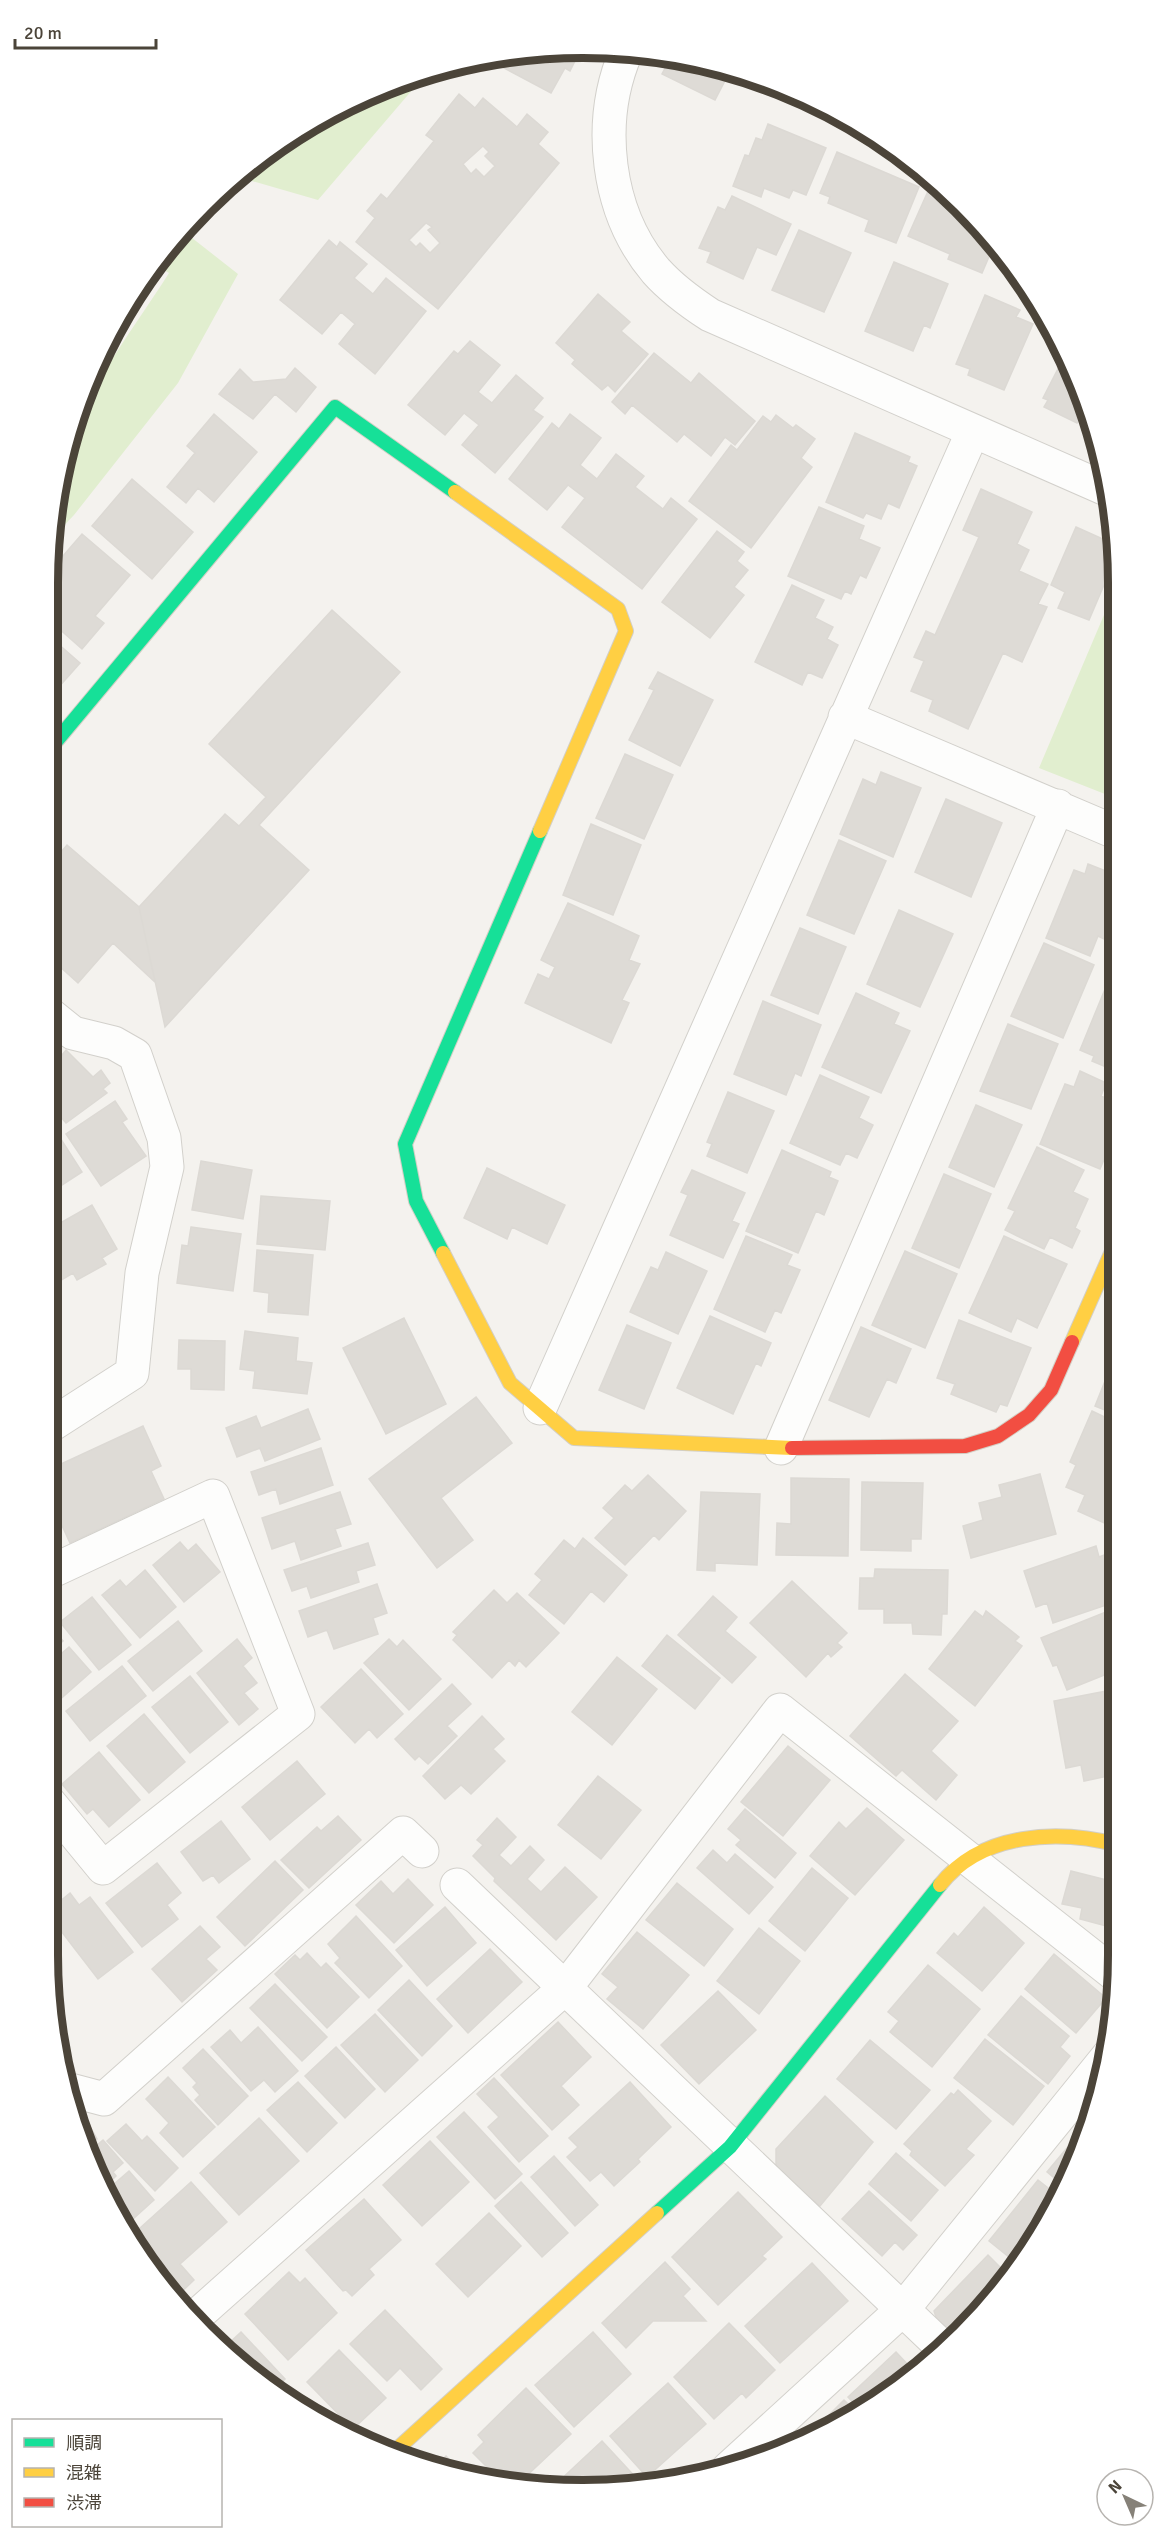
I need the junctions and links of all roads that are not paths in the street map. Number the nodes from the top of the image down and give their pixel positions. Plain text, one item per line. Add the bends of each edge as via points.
1 (624, 60) edge
2 (973, 431) junction
3 (1099, 486) edge
4 (845, 717) junction
5 (58, 739) edge
6 (1058, 806) junction
7 (1108, 829) edge
8 (58, 1028) edge
9 (1108, 1260) edge
10 (540, 1408) junction
11 (58, 1421) edge
12 (781, 1448) junction
13 (58, 1568) edge
14 (58, 1813) edge
15 (1108, 1842) edge
16 (422, 1851) dead end
17 (968, 1857) junction
18 (457, 1885) dead end
19 (1108, 1969) edge
20 (566, 1987) junction
21 (1095, 2072) edge
22 (76, 2092) edge
23 (730, 2147) junction
24 (903, 2309) junction
25 (199, 2313) edge
26 (938, 2343) edge
27 (399, 2447) edge
28 (742, 2456) edge

1 - 2 street via 611,103 609,146 616,196 655,270 681,296 710,315
2 - 3 street
2 - 4 street
4 - 6 street
4 - 10 street
5 - 10 street via 335,407 618,609 626,631 405,1144 416,1201 510,1383
6 - 7 street
6 - 12 street
8 - 11 street via 114,1043 135,1055 164,1138 167,1167 142,1273 132,1373
9 - 12 street via 1051,1390 1029,1414 998,1436 964,1446
10 - 12 street via 574,1438
13 - 14 street via 213,1496 298,1714 103,1868
15 - 17 street via 1071,1834 1045,1835
16 - 22 street via 403,1833 104,2099
17 - 19 street
17 - 20 street via 780,1710
17 - 23 street via 951,1870
18 - 20 street
20 - 23 street
20 - 25 street
21 - 24 street
23 - 24 street
23 - 27 street
24 - 26 street
24 - 28 street

